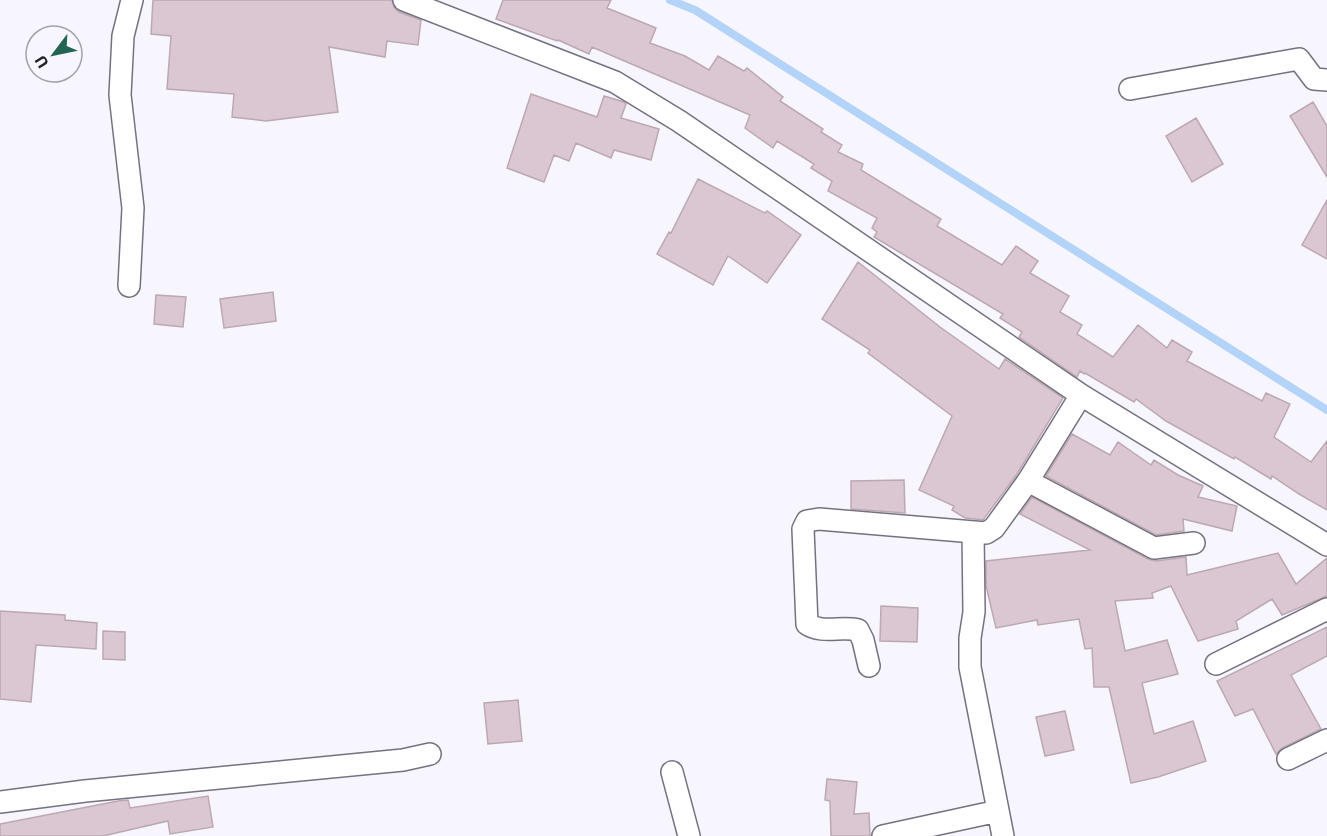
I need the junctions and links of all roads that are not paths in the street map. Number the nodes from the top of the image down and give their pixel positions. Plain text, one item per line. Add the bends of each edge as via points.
1 (132, 0) edge
2 (404, 0) edge
3 (1327, 80) edge
4 (1130, 89) dead end
5 (129, 286) dead end
6 (1081, 395) junction
7 (1028, 481) junction
8 (973, 532) junction
9 (1194, 543) dead end
10 (1327, 544) edge
11 (1327, 609) edge
12 (1216, 664) dead end
13 (869, 666) dead end
14 (1327, 740) edge
15 (430, 754) dead end
16 (1288, 759) dead end
17 (672, 771) dead end
18 (0, 802) edge
19 (998, 812) junction
20 (689, 836) edge
21 (883, 836) edge
22 (1004, 836) edge

1 - 5 street via 123,36 120,95 133,208
2 - 6 street via 615,82 679,121
3 - 4 street via 1314,79 1299,59
6 - 7 street
6 - 10 street
7 - 8 street via 991,531
7 - 9 street via 1154,548
8 - 13 street via 807,520 803,529 807,624 815,629 858,630
8 - 19 street via 974,612 969,654
11 - 12 street
14 - 16 street
15 - 18 street
17 - 20 street
19 - 21 street
19 - 22 street

